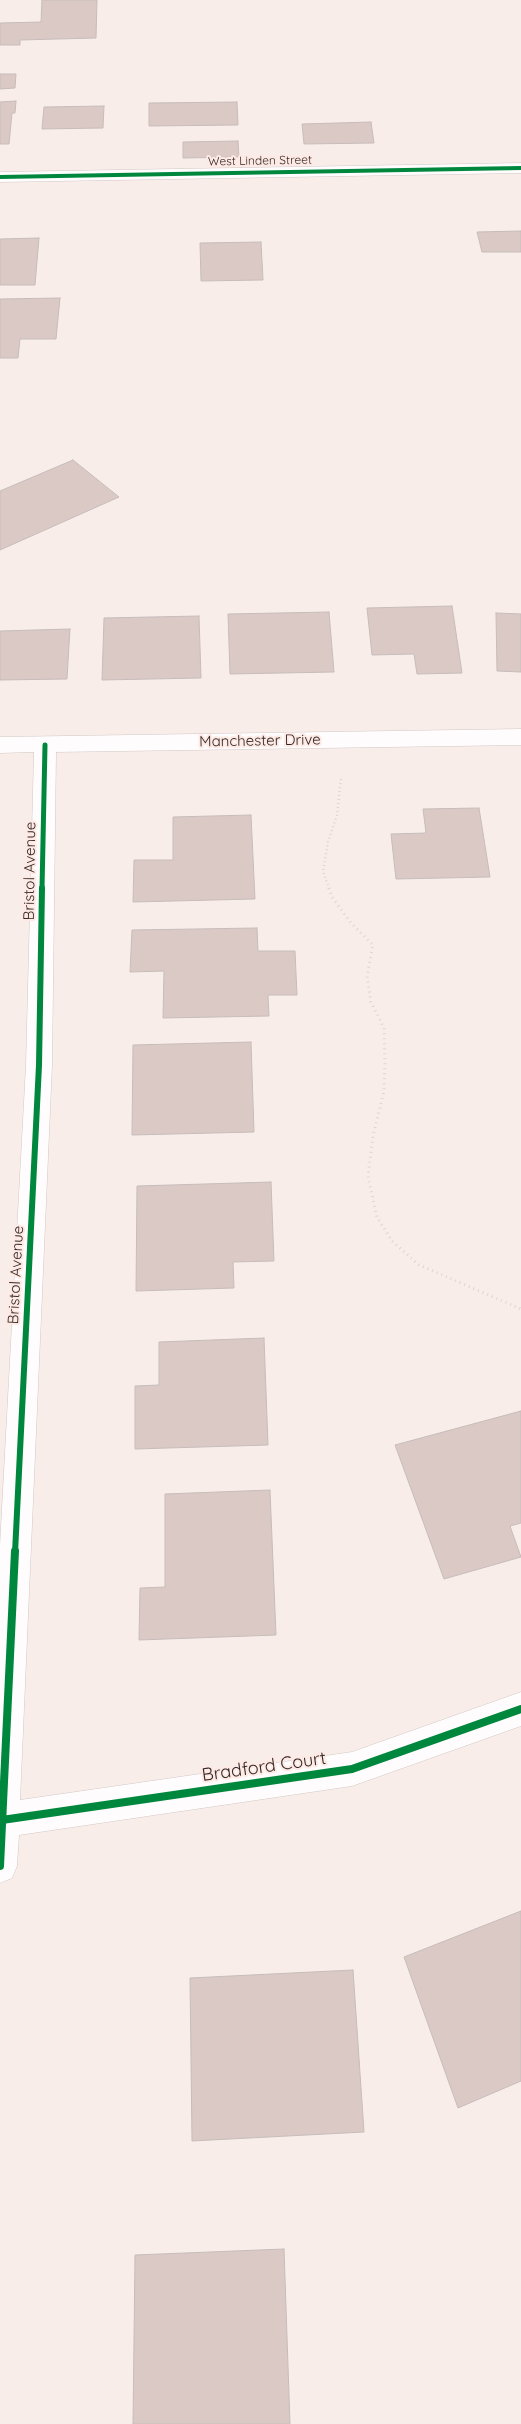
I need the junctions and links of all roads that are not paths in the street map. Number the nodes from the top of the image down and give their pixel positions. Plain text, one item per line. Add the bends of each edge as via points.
1 (521, 168) edge
2 (0, 177) edge
3 (521, 737) edge
4 (45, 744) junction
5 (0, 746) edge
6 (521, 1709) edge
7 (2, 1820) junction
8 (0, 1866) edge

1 - 2 street, West Linden Street
3 - 4 street, Manchester Drive
4 - 5 street, Manchester Drive
4 - 7 street, Bristol Avenue via 39,1065
6 - 7 street, Bradford Court via 352,1769
7 - 8 street, Bristol Avenue

